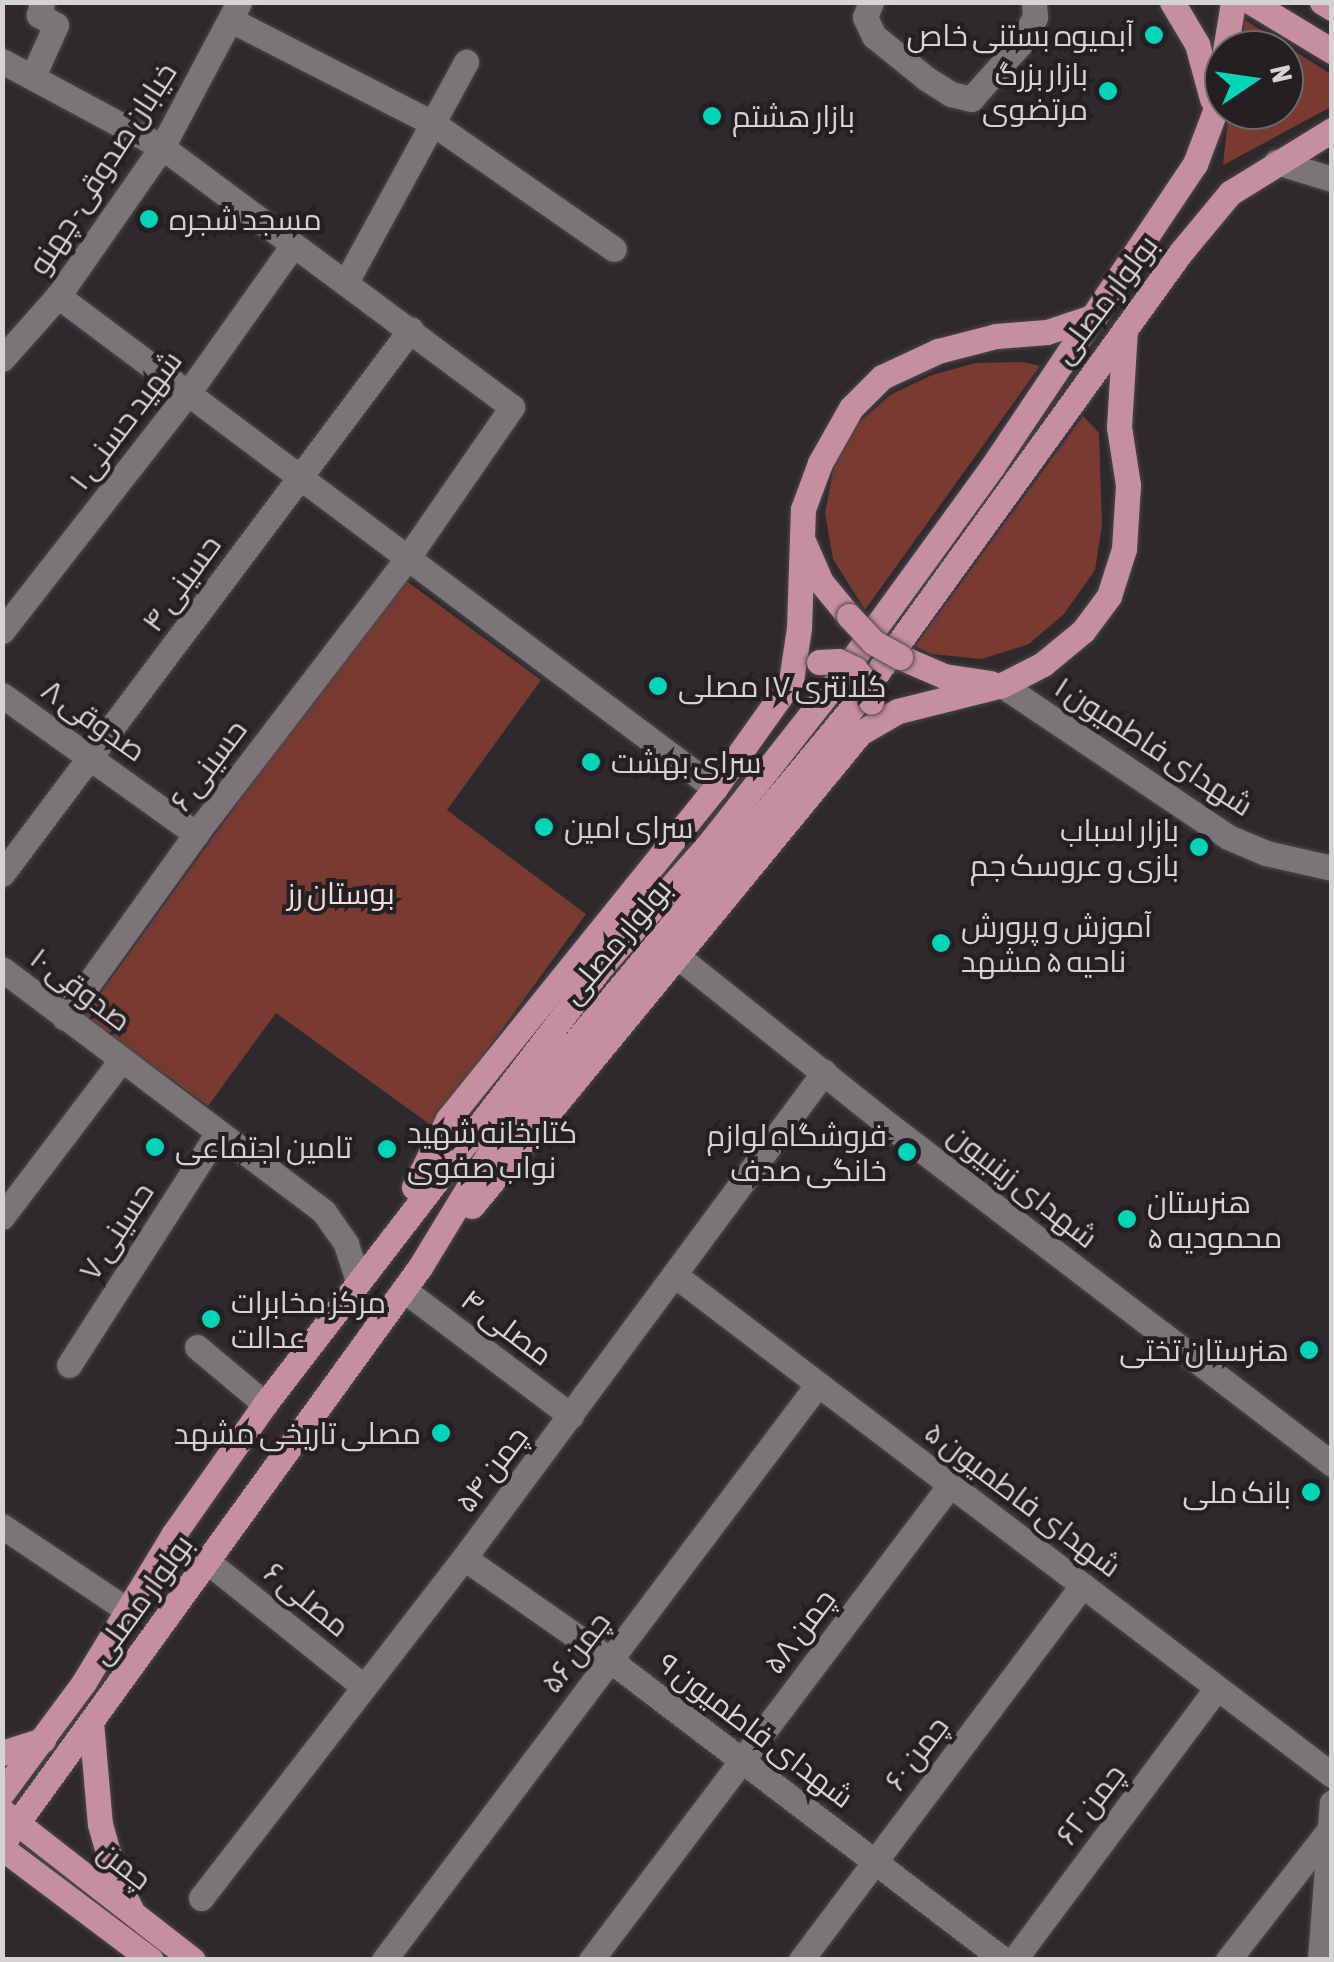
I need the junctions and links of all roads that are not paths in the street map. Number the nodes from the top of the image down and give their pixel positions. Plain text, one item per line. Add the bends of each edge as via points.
1 (42, 2) edge
2 (871, 2) edge
3 (1034, 2) edge
4 (1172, 2) edge
5 (1237, 6) edge
6 (236, 12) edge
7 (1321, 45) edge
8 (466, 62) dead end
9 (1204, 68) edge
10 (13, 71) edge
11 (434, 124) junction
12 (1208, 130) edge
13 (1332, 133) edge
14 (1319, 146) edge
15 (162, 147) junction
16 (1276, 162) junction
17 (1332, 179) edge
18 (293, 244) junction
19 (614, 249) dead end
20 (346, 282) junction
21 (58, 296) junction
22 (1095, 316) junction
23 (1126, 323) junction
24 (411, 330) junction
25 (2, 359) edge
26 (188, 393) junction
27 (300, 476) junction
28 (802, 538) junction
29 (409, 556) junction
30 (2, 631) edge
31 (791, 681) junction
32 (1002, 685) junction
33 (2, 695) edge
34 (860, 733) junction
35 (93, 758) junction
36 (715, 788) junction
37 (196, 834) junction
38 (1332, 868) edge
39 (2, 874) edge
40 (677, 956) junction
41 (2, 969) edge
42 (64, 1018) junction
43 (121, 1060) junction
44 (824, 1072) junction
45 (218, 1133) junction
46 (2, 1217) edge
47 (387, 1242) junction
48 (420, 1267) junction
49 (676, 1276) junction
50 (358, 1280) junction
51 (404, 1290) junction
52 (197, 1347) dead end
53 (68, 1364) dead end
54 (818, 1384) junction
55 (265, 1404) junction
56 (570, 1416) junction
57 (1332, 1464) edge
58 (950, 1484) junction
59 (2, 1526) edge
60 (173, 1535) junction
61 (464, 1558) junction
62 (208, 1562) junction
63 (1083, 1585) junction
64 (130, 1612) junction
65 (610, 1660) junction
66 (364, 1687) junction
67 (1217, 1688) junction
68 (91, 1722) junction
69 (43, 1740) junction
70 (2, 1753) edge
71 (742, 1759) junction
72 (1332, 1775) edge
73 (2, 1793) edge
74 (1332, 1802) edge
75 (1330, 1829) edge
76 (6, 1831) edge
77 (876, 1860) junction
78 (202, 1898) dead end
79 (132, 1912) junction
80 (1320, 1959) edge
81 (1332, 1959) edge
82 (151, 1960) edge
83 (193, 1960) edge
84 (384, 1960) edge
85 (590, 1960) edge
86 (802, 1960) edge
87 (1004, 1960) edge
88 (1014, 1960) edge
89 (1228, 1960) edge

1 - 10 street via 39,15 56,25
2 - 3 street via 865,18 874,36 963,99 978,95 1020,44 1035,17
4 - 9 main road
5 - 7 main road
6 - 11 street
6 - 15 street, خیابان صدوقی- چهنو
8 - 11 street
10 - 15 street
11 - 19 street
11 - 20 street
12 - 22 main road, بولوار مصلی via 1195,164
13 - 14 main road, بولوار مصلی
14 - 16 main road, بولوار مصلی
15 - 18 street
15 - 21 street, خیابان صدوقی- چهنو
16 - 17 street
16 - 23 main road, بولوار مصلی via 1230,193
18 - 20 street
18 - 26 street, شهید حسنی ۱
20 - 24 street
21 - 25 street, خیابان صدوقی- چهنو
21 - 26 street
22 - 28 main road via 1047,332 938,351 882,377 851,408 820,462 803,510
22 - 47 main road, بولوار مصلی via 830,690 604,963
23 - 32 main road via 1119,427 1128,484 1124,548 1109,596 1083,631 1043,664
23 - 48 main road, بولوار مصلی via 851,710 507,1124
24 - 27 street, حسینی ۴
24 - 29 street, حسینی ۶ via 512,407
26 - 27 street
26 - 30 street, شهید حسنی ۱
27 - 29 street
27 - 35 street, حسینی ۴
28 - 31 main road
28 - 32 main road, bridge via 821,582 873,642 944,676
29 - 36 street
29 - 37 street, حسینی ۶
31 - 34 main road, bridge via 819,662 855,669 870,702
31 - 36 main road
32 - 34 main road via 898,711
32 - 38 street, شهدای فاطمیون ۱ via 1228,837 1266,854
33 - 35 street, صدوقی ۸
34 - 40 main road
35 - 37 street, صدوقی ۸
35 - 39 street, حسینی ۴
36 - 47 main road via 448,1119
37 - 42 street, حسینی ۶
40 - 44 street, شهدای زینبیون
40 - 48 main road
41 - 42 street, صدوقی ۱۰
42 - 43 street, صدوقی ۱۰
43 - 45 street, صدوقی ۱۰
43 - 46 street
44 - 49 street, چمن ۵۴
44 - 57 street, شهدای زینبیون
45 - 50 street, صدوقی ۱۰ via 324,1212 346,1244
45 - 53 street, حسینی ۷
47 - 50 main road, بولوار مصلی
48 - 51 main road, بولوار مصلی
49 - 54 street, شهدای فاطمیون ۵
49 - 56 street, چمن ۵۴
50 - 55 main road, بولوار مصلی
51 - 56 street, مصلی ۴
51 - 62 main road, بولوار مصلی
52 - 55 street
54 - 58 street, شهدای فاطمیون ۵
54 - 65 street, چمن ۵۶
55 - 60 main road, بولوار مصلی
56 - 61 street, چمن ۵۴
58 - 63 street, شهدای فاطمیون ۵
58 - 71 street, چمن ۵۸
59 - 64 street
60 - 62 main road
60 - 64 main road, بولوار مصلی
61 - 65 street, شهدای فاطمیون ۹
61 - 66 street, چمن ۵۴
62 - 66 street, مصلی ۶
62 - 68 main road, بولوار مصلی
63 - 67 street, شهدای فاطمیون ۵
63 - 77 street, چمن ۶۰
64 - 69 main road, بولوار مصلی
65 - 71 street, شهدای فاطمیون ۹
65 - 84 street, چمن ۵۶
66 - 78 street, چمن ۵۴
67 - 72 street, شهدای فاطمیون ۵
67 - 88 street, چمن ۶۲
68 - 76 main road, بولوار مصلی
68 - 79 main road via 100,1824
69 - 70 main road
69 - 73 main road, بولوار مصلی
71 - 77 street, شهدای فاطمیون ۹
71 - 85 street, چمن ۵۸
74 - 75 street
75 - 80 street
75 - 89 street
76 - 79 main road, چمن
76 - 82 main road, چمن
77 - 86 street, چمن ۶۰
77 - 87 street, شهدای فاطمیون ۹
79 - 83 main road, چمن
80 - 81 street

